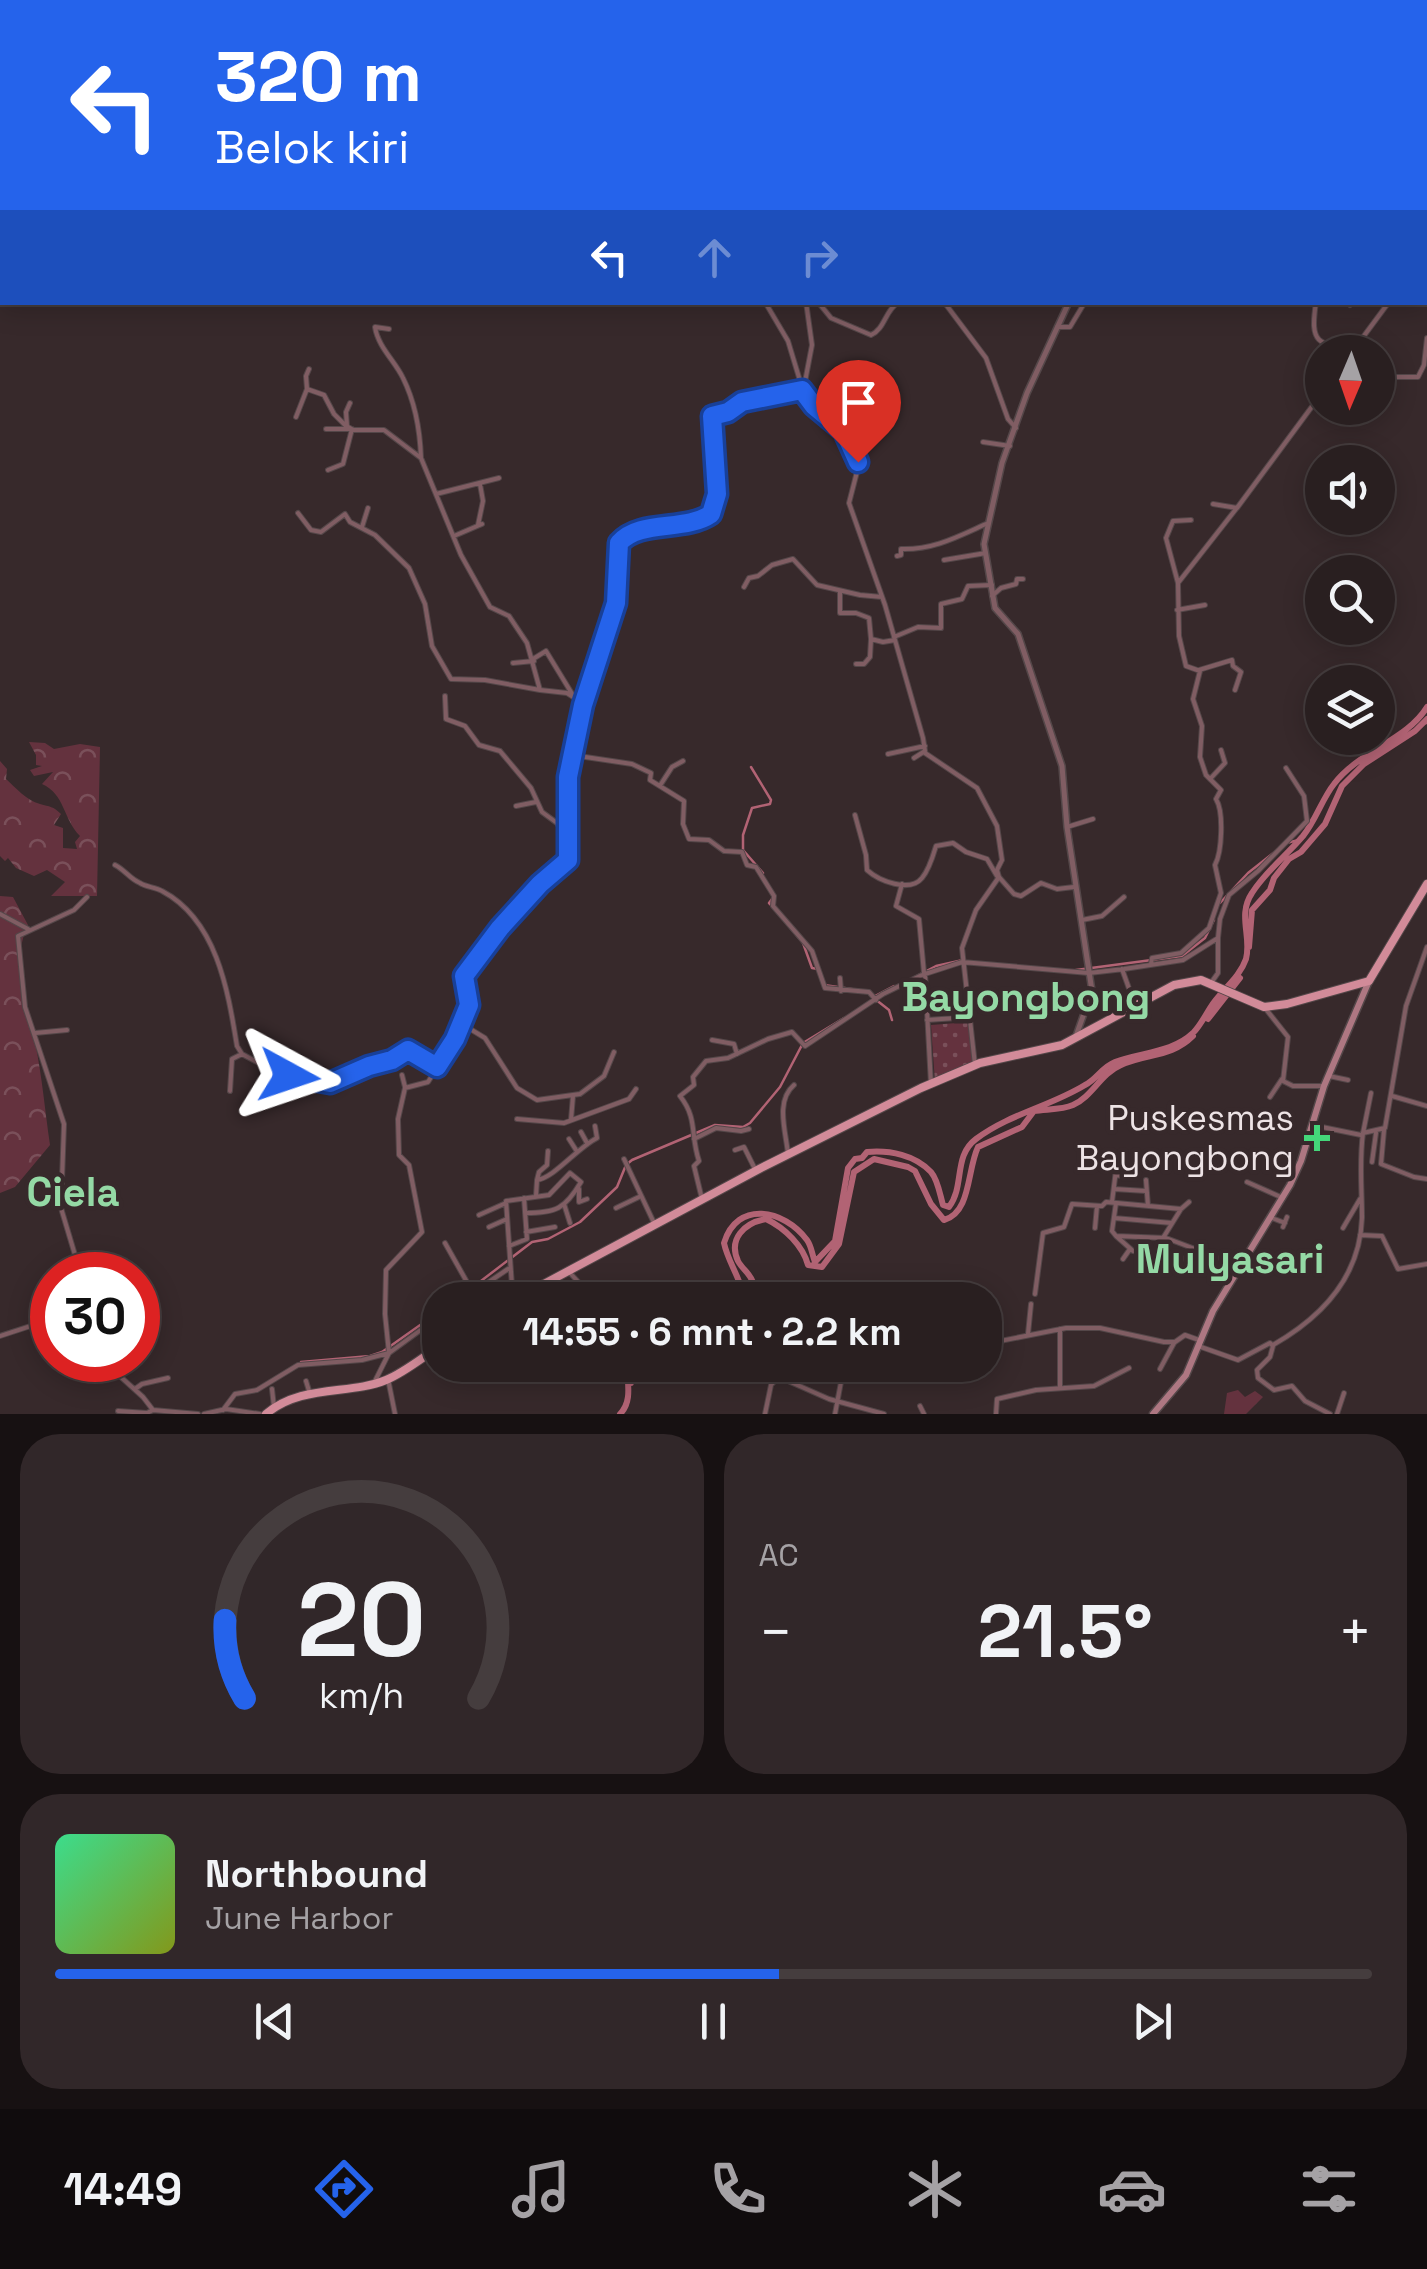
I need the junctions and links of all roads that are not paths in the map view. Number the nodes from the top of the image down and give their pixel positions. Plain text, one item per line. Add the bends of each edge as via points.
1 (767, 305) edge
2 (806, 305) edge
3 (821, 305) edge
4 (896, 305) edge
5 (946, 305) edge
6 (1068, 305) edge
7 (1083, 305) edge
8 (1316, 305) edge
9 (1387, 305) edge
10 (1057, 327) junction
11 (389, 328) dead end
12 (1315, 335) edge
13 (1365, 335) edge
14 (1427, 338) edge
15 (309, 369) dead end
16 (1395, 378) edge
17 (307, 389) junction
18 (802, 390) junction
19 (350, 402) dead end
20 (1305, 416) edge
21 (296, 417) dead end
22 (350, 428) junction
23 (1016, 428) junction
24 (326, 429) dead end
25 (983, 442) dead end
26 (1010, 446) junction
27 (421, 458) junction
28 (328, 470) dead end
29 (498, 478) dead end
30 (480, 484) junction
31 (436, 494) junction
32 (1213, 504) dead end
33 (368, 508) dead end
34 (1236, 508) junction
35 (298, 512) dead end
36 (1191, 520) dead end
37 (986, 524) junction
38 (362, 527) junction
39 (454, 536) junction
40 (986, 553) junction
41 (897, 556) dead end
42 (944, 560) dead end
43 (1023, 579) dead end
44 (1178, 583) junction
45 (992, 585) junction
46 (744, 587) dead end
47 (840, 592) junction
48 (992, 596) junction
49 (882, 597) junction
50 (1205, 605) dead end
51 (1177, 610) junction
52 (872, 638) junction
53 (894, 639) junction
54 (534, 660) junction
55 (513, 663) dead end
56 (856, 664) dead end
57 (1199, 670) junction
58 (540, 690) junction
59 (1235, 690) dead end
60 (445, 696) dead end
61 (574, 696) junction
62 (583, 705) junction
63 (925, 749) junction
64 (1221, 750) dead end
65 (888, 754) dead end
66 (572, 755) junction
67 (914, 758) dead end
68 (684, 761) dead end
69 (1286, 768) dead end
70 (1210, 779) junction
71 (660, 784) junction
72 (536, 802) junction
73 (516, 806) dead end
74 (855, 814) dead end
75 (1093, 819) dead end
76 (1067, 827) junction
77 (566, 838) junction
78 (115, 865) dead end
79 (998, 877) junction
80 (902, 884) junction
81 (1427, 884) edge
82 (1075, 887) junction
83 (1124, 897) dead end
84 (1224, 897) junction
85 (88, 898) dead end
86 (0, 914) edge
87 (1080, 920) junction
88 (28, 929) junction
89 (1218, 938) junction
90 (1427, 947) edge
91 (962, 960) junction
92 (1151, 962) junction
93 (1088, 969) junction
94 (1122, 969) junction
95 (924, 972) junction
96 (840, 978) dead end
97 (1370, 981) junction
98 (1214, 984) junction
99 (1351, 987) junction
100 (841, 991) junction
101 (876, 998) junction
102 (1361, 1000) junction
103 (1132, 1002) junction
104 (1266, 1010) junction
105 (972, 1017) junction
106 (927, 1020) junction
107 (461, 1024) junction
108 (67, 1030) dead end
109 (35, 1033) junction
110 (712, 1040) dead end
111 (1074, 1040) junction
112 (614, 1052) dead end
113 (242, 1054) junction
114 (737, 1054) junction
115 (975, 1065) junction
116 (437, 1067) junction
117 (402, 1075) dead end
118 (1329, 1076) junction
119 (1282, 1079) junction
120 (1348, 1080) dead end
121 (931, 1084) junction
122 (794, 1085) dead end
123 (1324, 1086) junction
124 (405, 1087) junction
125 (636, 1089) dead end
126 (230, 1091) dead end
127 (1370, 1093) dead end
128 (573, 1096) junction
129 (1392, 1096) junction
130 (1270, 1098) dead end
131 (1427, 1106) edge
132 (517, 1119) dead end
133 (571, 1120) junction
134 (1312, 1125) junction
135 (595, 1126) dead end
136 (749, 1129) dead end
137 (1384, 1130) junction
138 (581, 1132) dead end
139 (1376, 1133) junction
140 (1363, 1134) junction
141 (694, 1136) junction
142 (569, 1139) dead end
143 (587, 1143) junction
144 (576, 1150) junction
145 (735, 1150) dead end
146 (548, 1151) dead end
147 (788, 1154) junction
148 (624, 1159) dead end
149 (1117, 1162) dead end
150 (1372, 1162) dead end
151 (756, 1170) junction
152 (1116, 1175) junction
153 (1126, 1176) dead end
154 (1427, 1178) edge
155 (537, 1180) junction
156 (1146, 1180) dead end
157 (1248, 1182) dead end
158 (578, 1186) junction
159 (1114, 1189) junction
160 (1146, 1192) junction
161 (641, 1196) junction
162 (536, 1197) junction
163 (524, 1198) junction
164 (1282, 1198) junction
165 (1360, 1198) junction
166 (586, 1199) dead end
167 (702, 1199) junction
168 (506, 1202) junction
169 (1190, 1202) dead end
170 (564, 1203) junction
171 (1114, 1203) junction
172 (1097, 1206) junction
173 (1148, 1206) junction
174 (616, 1208) dead end
175 (1181, 1209) junction
176 (551, 1213) junction
177 (525, 1214) junction
178 (479, 1215) dead end
179 (1114, 1218) junction
180 (1272, 1218) junction
181 (506, 1220) junction
182 (1157, 1222) junction
183 (1285, 1222) dead end
184 (1347, 1222) junction
185 (570, 1223) dead end
186 (1172, 1223) junction
187 (655, 1225) junction
188 (489, 1227) dead end
189 (1095, 1228) dead end
190 (1342, 1228) dead end
191 (1360, 1228) junction
192 (1168, 1230) junction
193 (526, 1232) junction
194 (1359, 1235) junction
195 (1116, 1236) junction
196 (1155, 1237) junction
197 (1163, 1238) junction
198 (1180, 1242) junction
199 (444, 1243) dead end
200 (508, 1246) junction
201 (1189, 1246) junction
202 (1130, 1249) junction
203 (74, 1252) edge
204 (1183, 1258) junction
205 (1123, 1259) dead end
206 (1427, 1264) edge
207 (1240, 1266) junction
208 (509, 1267) junction
209 (1200, 1269) dead end
210 (569, 1271) junction
211 (467, 1282) edge
212 (486, 1282) edge
213 (511, 1282) edge
214 (548, 1282) edge
215 (579, 1282) edge
216 (1035, 1294) dead end
217 (1031, 1304) dead end
218 (30, 1325) edge
219 (422, 1328) edge
220 (1060, 1329) junction
221 (1028, 1334) junction
222 (0, 1336) edge
223 (1002, 1340) edge
224 (1175, 1342) junction
225 (1199, 1343) junction
226 (1273, 1345) junction
227 (389, 1351) junction
228 (422, 1357) edge
229 (1130, 1368) dead end
230 (1160, 1368) dead end
231 (168, 1378) dead end
232 (388, 1379) junction
233 (306, 1381) dead end
234 (126, 1382) edge
235 (375, 1382) junction
236 (774, 1382) edge
237 (792, 1382) edge
238 (841, 1382) edge
239 (1060, 1387) junction
240 (135, 1389) junction
241 (272, 1389) dead end
242 (310, 1394) junction
243 (1344, 1394) dead end
244 (839, 1402) junction
245 (920, 1406) dead end
246 (274, 1407) junction
247 (859, 1407) junction
248 (153, 1410) junction
249 (227, 1410) junction
250 (118, 1411) dead end
251 (142, 1414) edge
252 (201, 1414) edge
253 (263, 1414) edge
254 (395, 1414) edge
255 (766, 1414) edge
256 (835, 1414) edge
257 (856, 1414) edge
258 (884, 1414) edge
259 (924, 1414) edge
260 (996, 1414) edge
261 (1153, 1414) edge
262 (1333, 1414) edge

1 - 18 street via 788,341
2 - 18 street via 812,345
3 - 4 street via 836,322 873,335
5 - 23 street via 986,358
6 - 10 street
7 - 10 street via 1070,327
8 - 12 street
9 - 13 street
10 - 23 street
11 - 27 street via 375,328 376,337 402,375 417,415
14 - 16 street via 1418,377
15 - 17 street
17 - 21 street
17 - 22 street via 324,395
18 - 49 street via 852,444 858,464 849,503
18 - 62 street via 742,402 712,416 717,494 707,518 622,538 616,603
19 - 22 street
20 - 34 street
22 - 24 street
22 - 27 street via 384,430
22 - 28 street via 344,464
23 - 26 street
25 - 26 street
26 - 37 street
27 - 31 street
29 - 30 street
30 - 31 street
30 - 39 street via 480,525
31 - 39 street
32 - 34 street
33 - 38 street
34 - 44 street
35 - 38 street via 317,532 344,514
36 - 44 street via 1173,520 1166,536
37 - 40 street
37 - 41 street via 947,543 902,548
38 - 58 street via 410,569 432,646 451,679
39 - 54 street via 490,607 511,618
40 - 42 street
40 - 45 street
43 - 48 street
44 - 51 street
45 - 48 street
45 - 53 street via 968,586 962,600 941,604 941,628 918,627
46 - 47 street via 749,578 792,559 816,584
47 - 49 street
47 - 52 street via 840,613 869,618
48 - 76 street via 1018,634 1060,756
49 - 53 street
50 - 51 street
51 - 57 street via 1186,666
52 - 53 street
52 - 56 street via 870,657
53 - 63 street
54 - 55 street
54 - 58 street
54 - 61 street via 547,652
57 - 59 street via 1232,660 1241,672
57 - 70 street via 1193,698 1202,726 1200,757
58 - 61 street
60 - 72 street via 446,719 468,727 480,745 500,750
61 - 62 street
62 - 66 street
63 - 65 street
63 - 67 street
63 - 79 street via 974,783 986,802 998,832
64 - 70 street via 1224,763
66 - 71 street via 632,764
66 - 77 street
68 - 71 street
69 - 84 street via 1304,796 1307,820
70 - 84 street via 1221,792 1215,865
71 - 100 street via 684,800 689,839 741,851 756,867 773,906 812,951 824,988
72 - 73 street
72 - 77 street
74 - 80 street via 867,871
75 - 76 street
76 - 82 street
77 - 107 street via 568,860 500,928 464,976 470,1001
78 - 113 street via 179,903 204,934 224,974
79 - 80 street via 986,858 939,844 920,880
79 - 82 street via 1018,897 1041,883
79 - 91 street via 971,920
80 - 95 street via 896,906 919,919
81 - 97 main road
82 - 87 street
83 - 87 street via 1112,911
84 - 89 street
84 - 92 street via 1206,933 1181,953
85 - 88 street
86 - 88 street
87 - 93 street
88 - 109 street via 18,944 23,1002
89 - 92 street via 1183,960
89 - 98 street
90 - 129 street via 1399,1034
91 - 93 street
91 - 95 street
91 - 105 street
92 - 94 street
93 - 94 street
93 - 111 street via 1091,994
94 - 103 street
95 - 101 street
95 - 106 street
96 - 100 street
97 - 99 main road
97 - 102 main road
98 - 103 main road via 1187,981
98 - 104 main road
99 - 102 main road
99 - 104 main road
100 - 101 street
101 - 114 street via 804,1046 792,1032
102 - 118 main road
103 - 111 main road
104 - 119 street via 1288,1040
105 - 106 street
105 - 115 street
106 - 121 street
107 - 116 street
107 - 128 street via 485,1038 525,1094 543,1100
108 - 109 street
109 - 203 street via 64,1124 60,1208
110 - 114 street via 734,1044
111 - 115 main road
112 - 128 street via 602,1079
113 - 116 street via 294,1078 328,1083 408,1050
113 - 126 street via 233,1058
114 - 141 street via 706,1061 693,1076 694,1086 680,1094 692,1113
115 - 121 main road
116 - 124 street via 428,1082
117 - 124 street
118 - 120 street
118 - 123 main road
119 - 123 street
119 - 130 street
121 - 147 main road
122 - 147 street via 782,1102
123 - 134 main road
124 - 227 street via 399,1155 410,1165 422,1232 386,1270
125 - 133 street via 632,1097
127 - 140 street
128 - 133 street
129 - 131 street
129 - 137 street
132 - 133 street
134 - 140 street
134 - 164 main road
135 - 143 street via 598,1136
136 - 141 street via 716,1128
137 - 139 street
137 - 154 street via 1381,1164
138 - 143 street
139 - 140 street
139 - 150 street
140 - 165 street
141 - 167 street
142 - 144 street
143 - 144 street
144 - 155 street via 548,1178
145 - 151 street via 744,1147
146 - 155 street
147 - 151 main road
148 - 161 street
149 - 152 street
151 - 167 main road
152 - 153 street
152 - 159 street
155 - 162 street
156 - 160 street
157 - 164 street
158 - 162 street via 570,1173 550,1194
158 - 166 street via 579,1202
158 - 170 street
159 - 160 street
159 - 171 street
160 - 173 street
161 - 174 street
161 - 187 street
162 - 163 street
163 - 168 street
163 - 177 street
164 - 180 main road
165 - 184 street
165 - 191 street
167 - 187 main road
168 - 178 street
168 - 181 street
169 - 175 street
170 - 176 street
170 - 185 street
171 - 172 street
171 - 173 street
171 - 179 street
172 - 189 street
172 - 216 street via 1072,1204 1064,1227 1044,1232
173 - 175 street
175 - 186 street
176 - 177 street
176 - 193 street via 555,1228
177 - 193 street
179 - 182 street
179 - 195 street
180 - 183 street
180 - 207 main road
181 - 188 street
181 - 200 street
182 - 186 street
182 - 196 street
184 - 190 street
184 - 191 street
186 - 192 street
187 - 210 main road
191 - 194 street
192 - 197 street
192 - 198 street
193 - 200 street via 526,1241
194 - 206 street via 1384,1237 1398,1269
194 - 226 street via 1352,1267 1332,1301
195 - 196 street
195 - 202 street
196 - 197 street
197 - 198 street
198 - 201 street
199 - 211 street
200 - 208 street
201 - 204 street
201 - 207 street
202 - 204 street
202 - 205 street
204 - 209 street
207 - 225 main road
208 - 212 street
208 - 213 street
210 - 214 main road
210 - 215 street
217 - 221 street
218 - 222 street
219 - 227 street
220 - 221 street
220 - 224 street via 1100,1328
220 - 239 street
221 - 223 street
224 - 225 street via 1187,1335
224 - 230 street
225 - 226 street via 1238,1360
225 - 261 main road via 1184,1380
226 - 262 street via 1258,1378 1274,1390 1292,1386
227 - 235 street
227 - 249 street via 294,1366 257,1390 235,1394
228 - 232 main road
229 - 239 street via 1094,1386
231 - 240 street
232 - 235 main road
232 - 254 street
233 - 242 street
234 - 240 street
235 - 242 main road
236 - 255 street
237 - 244 street
238 - 244 street
239 - 260 street via 998,1399
240 - 248 street
241 - 246 street
242 - 246 main road
243 - 262 street
244 - 247 street
244 - 256 street
245 - 259 street
246 - 253 main road
247 - 257 street
247 - 258 street
248 - 251 street
248 - 252 street
249 - 252 street
249 - 253 street
250 - 251 street

